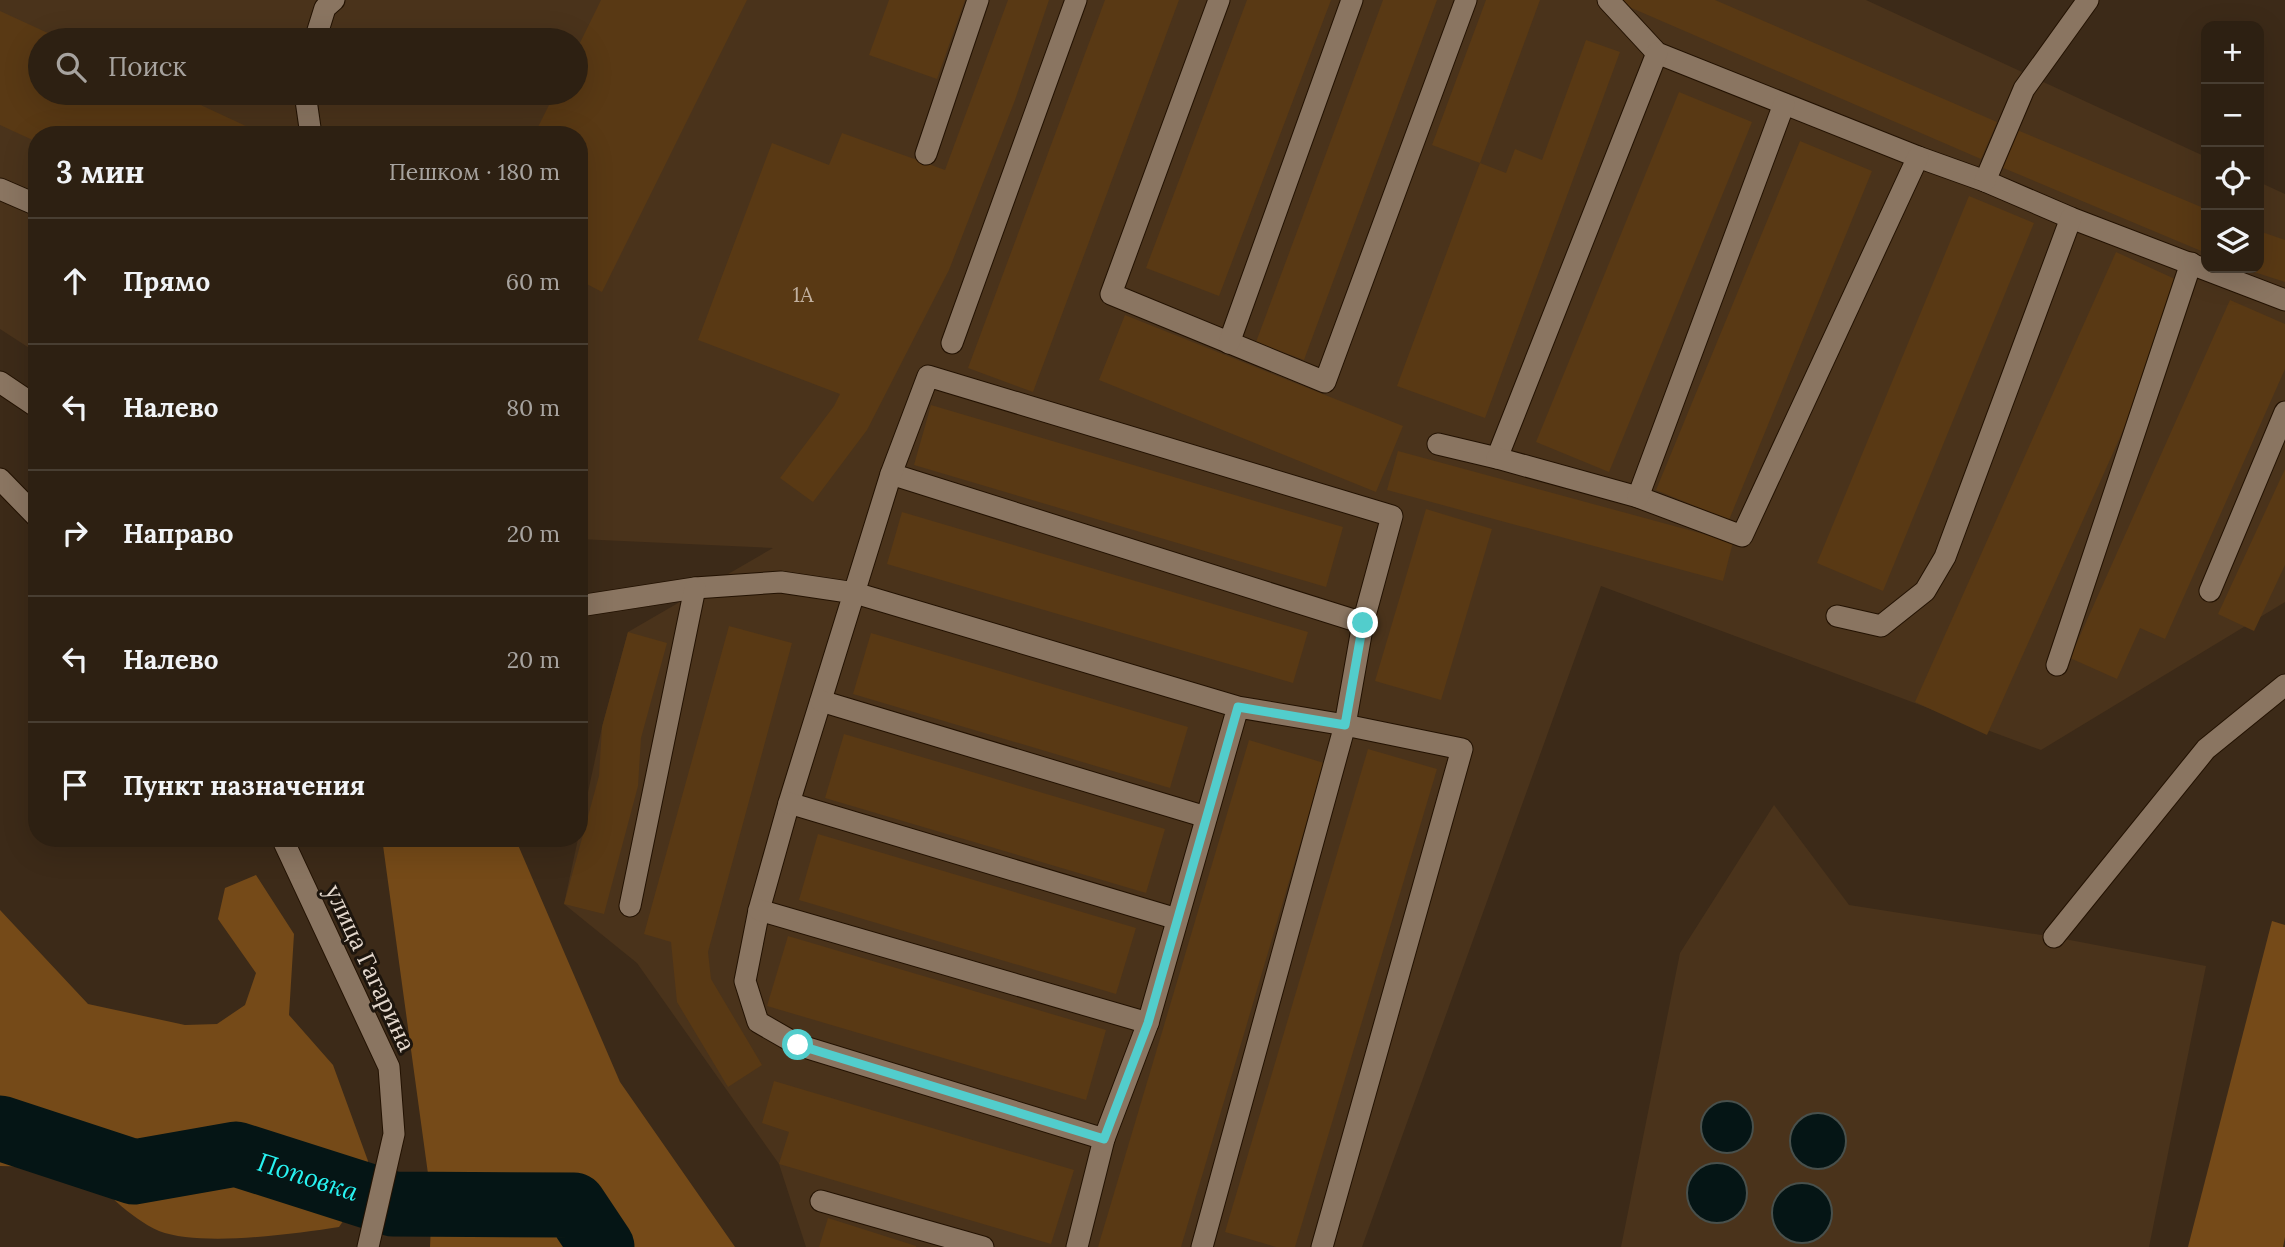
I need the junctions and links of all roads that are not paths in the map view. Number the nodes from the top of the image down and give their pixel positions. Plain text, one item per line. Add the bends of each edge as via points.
1 (334, 0) edge
2 (978, 0) edge
3 (1076, 0) edge
4 (1219, 0) edge
5 (1352, 0) edge
6 (1466, 0) edge
7 (1608, 0) edge
8 (2088, 0) edge
9 (319, 28) edge
10 (1657, 52) junction
11 (1784, 104) junction
12 (307, 105) edge
13 (310, 126) edge
14 (926, 154) dead end
15 (1918, 157) junction
16 (1985, 181) junction
17 (0, 189) edge
18 (28, 201) edge
19 (2071, 218) junction
20 (2191, 263) junction
21 (2285, 300) edge
22 (952, 343) dead end
23 (1229, 343) junction
24 (0, 382) edge
25 (28, 401) edge
26 (2285, 412) edge
27 (1438, 444) dead end
28 (1497, 458) junction
29 (891, 474) junction
30 (0, 479) edge
31 (1638, 497) junction
32 (28, 508) edge
33 (695, 588) junction
34 (2210, 591) dead end
35 (855, 593) junction
36 (588, 605) edge
37 (1837, 616) dead end
38 (1363, 623) junction
39 (2057, 665) dead end
40 (2285, 685) edge
41 (821, 701) junction
42 (1238, 707) junction
43 (1345, 725) junction
44 (789, 803) junction
45 (1206, 817) junction
46 (286, 847) edge
47 (630, 906) dead end
48 (759, 909) junction
49 (1178, 919) junction
50 (2054, 937) dead end
51 (1148, 1023) junction
52 (1104, 1139) junction
53 (821, 1201) dead end
54 (368, 1247) edge
55 (983, 1247) edge
56 (1077, 1247) edge
57 (1202, 1247) edge
58 (1322, 1247) edge

1 - 9 street via 325,8
2 - 14 street
3 - 22 street
4 - 23 street via 1111,293
5 - 23 street
6 - 23 street via 1325,382
7 - 10 street
8 - 16 street via 2024,89
10 - 11 street
10 - 28 street
11 - 15 street
11 - 31 street
12 - 13 street
15 - 16 street
15 - 31 street via 1742,536
16 - 19 street
17 - 18 street
19 - 20 street
19 - 37 street via 1945,557 1925,591 1881,626
20 - 21 street
20 - 39 street
24 - 25 street
26 - 34 street
27 - 28 street
28 - 31 street
29 - 35 street
29 - 38 street
29 - 38 street via 928,376 1392,516
30 - 32 street
33 - 35 street via 780,582
33 - 36 street
33 - 47 street
35 - 41 street
35 - 42 street
38 - 43 street
40 - 50 street via 2206,749
41 - 44 street
41 - 45 street
42 - 43 street
42 - 45 street
43 - 57 street
43 - 58 street via 1462,749
44 - 48 street
44 - 49 street
45 - 49 street
46 - 54 street, улица Гагарина via 389,1067 394,1134
48 - 51 street
48 - 52 street via 745,981 758,1022 798,1045
49 - 51 street
51 - 52 street
52 - 56 street
53 - 55 street

